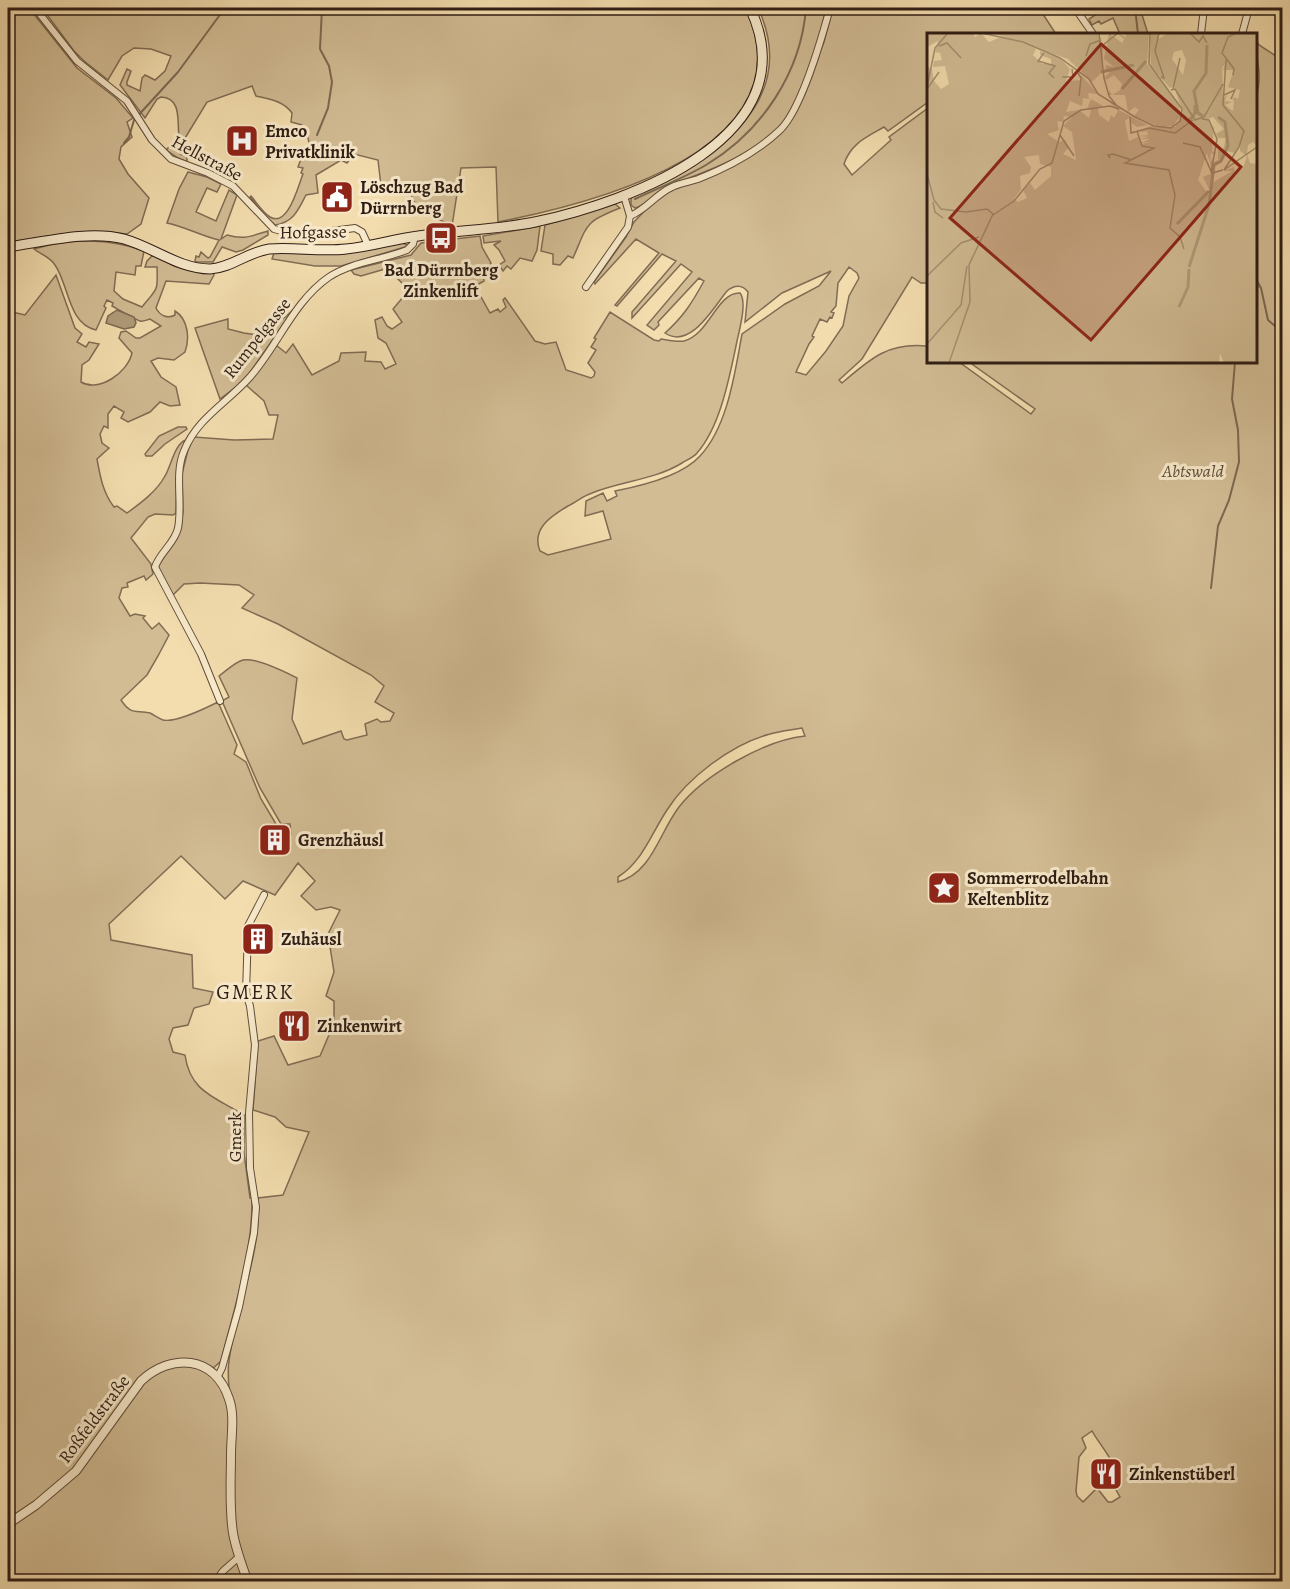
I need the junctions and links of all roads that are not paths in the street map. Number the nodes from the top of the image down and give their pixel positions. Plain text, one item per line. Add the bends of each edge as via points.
1 (35, 8) edge
2 (750, 8) edge
3 (830, 8) edge
4 (1075, 8) edge
5 (1204, 8) edge
6 (1250, 8) edge
7 (1092, 33) edge
8 (1201, 33) edge
9 (1242, 33) edge
10 (624, 196) junction
11 (630, 216) junction
12 (415, 236) junction
13 (368, 245) junction
14 (8, 247) edge
15 (586, 287) dead end
16 (220, 701) dead end
17 (264, 895) dead end
18 (217, 1378) junction
19 (8, 1524) edge
20 (239, 1557) junction
21 (215, 1581) edge
22 (248, 1581) edge

1 - 13 street, Hellstraße via 77,61 127,101 154,143 171,159 233,186 274,229 309,234 356,228
2 - 10 main road, Hofgasse via 762,39 763,69 746,114 704,153
3 - 11 street via 807,78 781,130 736,160 668,189
4 - 7 street
5 - 8 street
6 - 9 street
10 - 11 street
10 - 12 main road, Hofgasse via 534,222
11 - 15 street via 626,233
12 - 13 main road, Hofgasse
12 - 16 street, Rumpelgasse via 407,250 342,270 314,290 251,376 204,420 183,452 178,527 156,567 201,654
13 - 14 main road, Hofgasse via 336,250 266,250 212,269 190,266 113,237 80,237
17 - 18 street, Gmerk via 248,926 246,993 255,1046 249,1113 250,1168 256,1208 254,1233 239,1307
18 - 19 street, Roßfeldstraße via 198,1364 176,1362 152,1371 76,1471
18 - 20 street, Roßfeldstraße via 230,1400 231,1513
20 - 21 street
20 - 22 street, Roßfeldstraße

